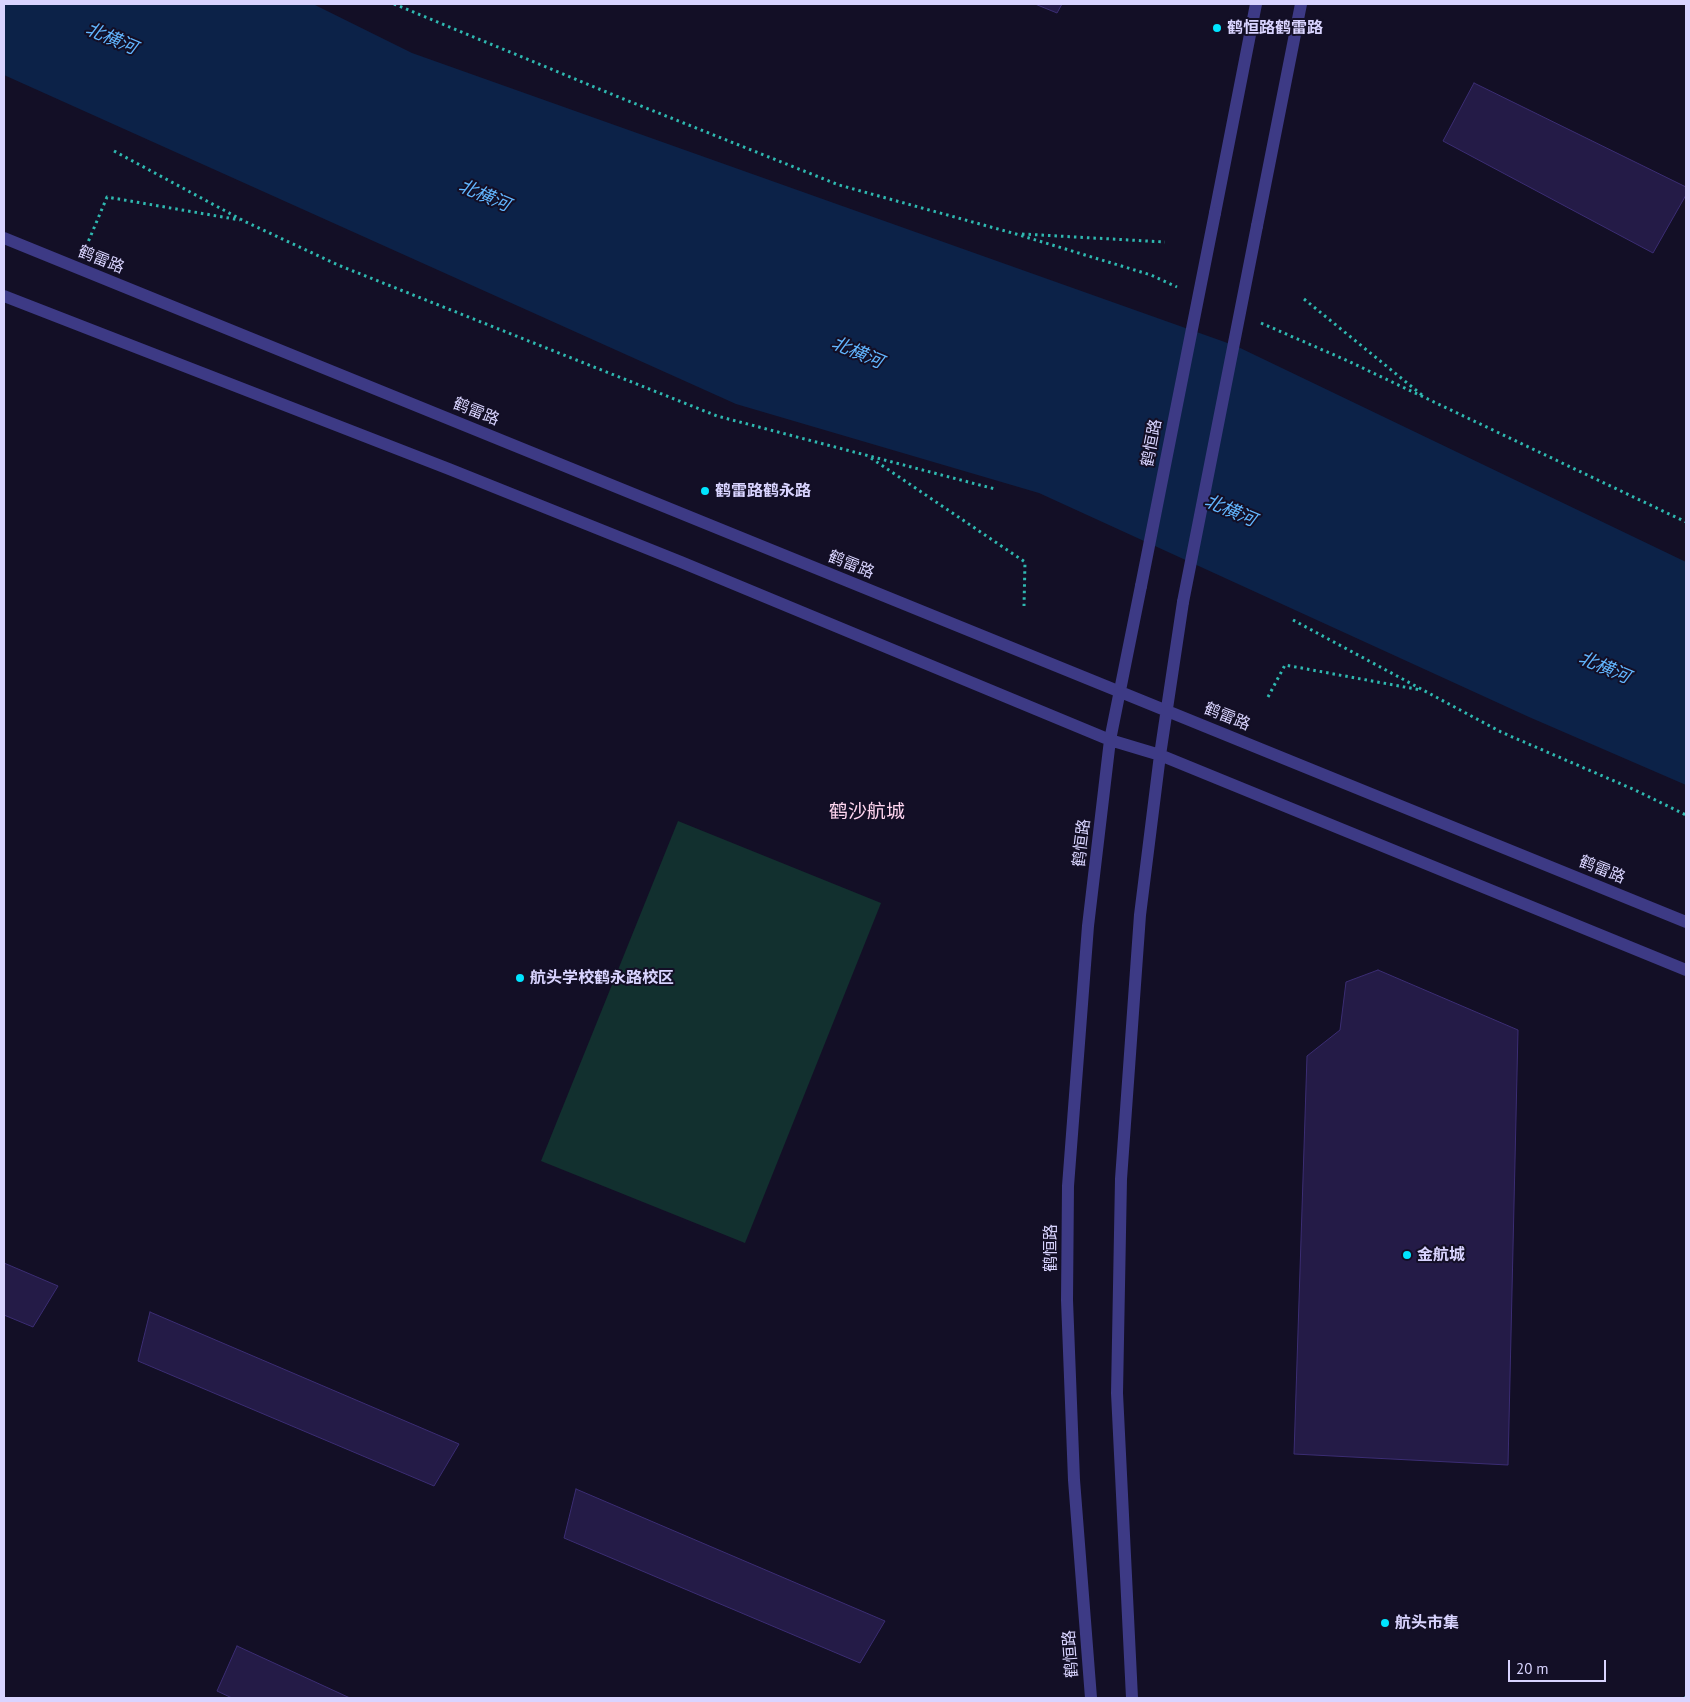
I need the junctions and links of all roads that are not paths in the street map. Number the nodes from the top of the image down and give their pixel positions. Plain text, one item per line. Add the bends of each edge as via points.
1 (1256, 4) edge
2 (1301, 4) edge
3 (4, 238) edge
4 (4, 296) edge
5 (1120, 693) junction
6 (1166, 710) junction
7 (1110, 740) junction
8 (1160, 755) junction
9 (1686, 922) edge
10 (1686, 970) edge
11 (1091, 1698) edge
12 (1132, 1698) edge

1 - 5 street, 鹤恒路, bridge
2 - 6 street, bridge via 1183,602
3 - 5 street, 鹤雷路
4 - 7 street via 551,510
5 - 6 street, 鹤雷路
5 - 7 street, 鹤恒路
6 - 8 street
6 - 9 street, 鹤雷路
7 - 8 street
7 - 11 street, 鹤恒路 via 1088,926 1068,1186 1067,1300 1074,1480
8 - 10 street
8 - 12 street via 1140,915 1122,1179 1118,1392

